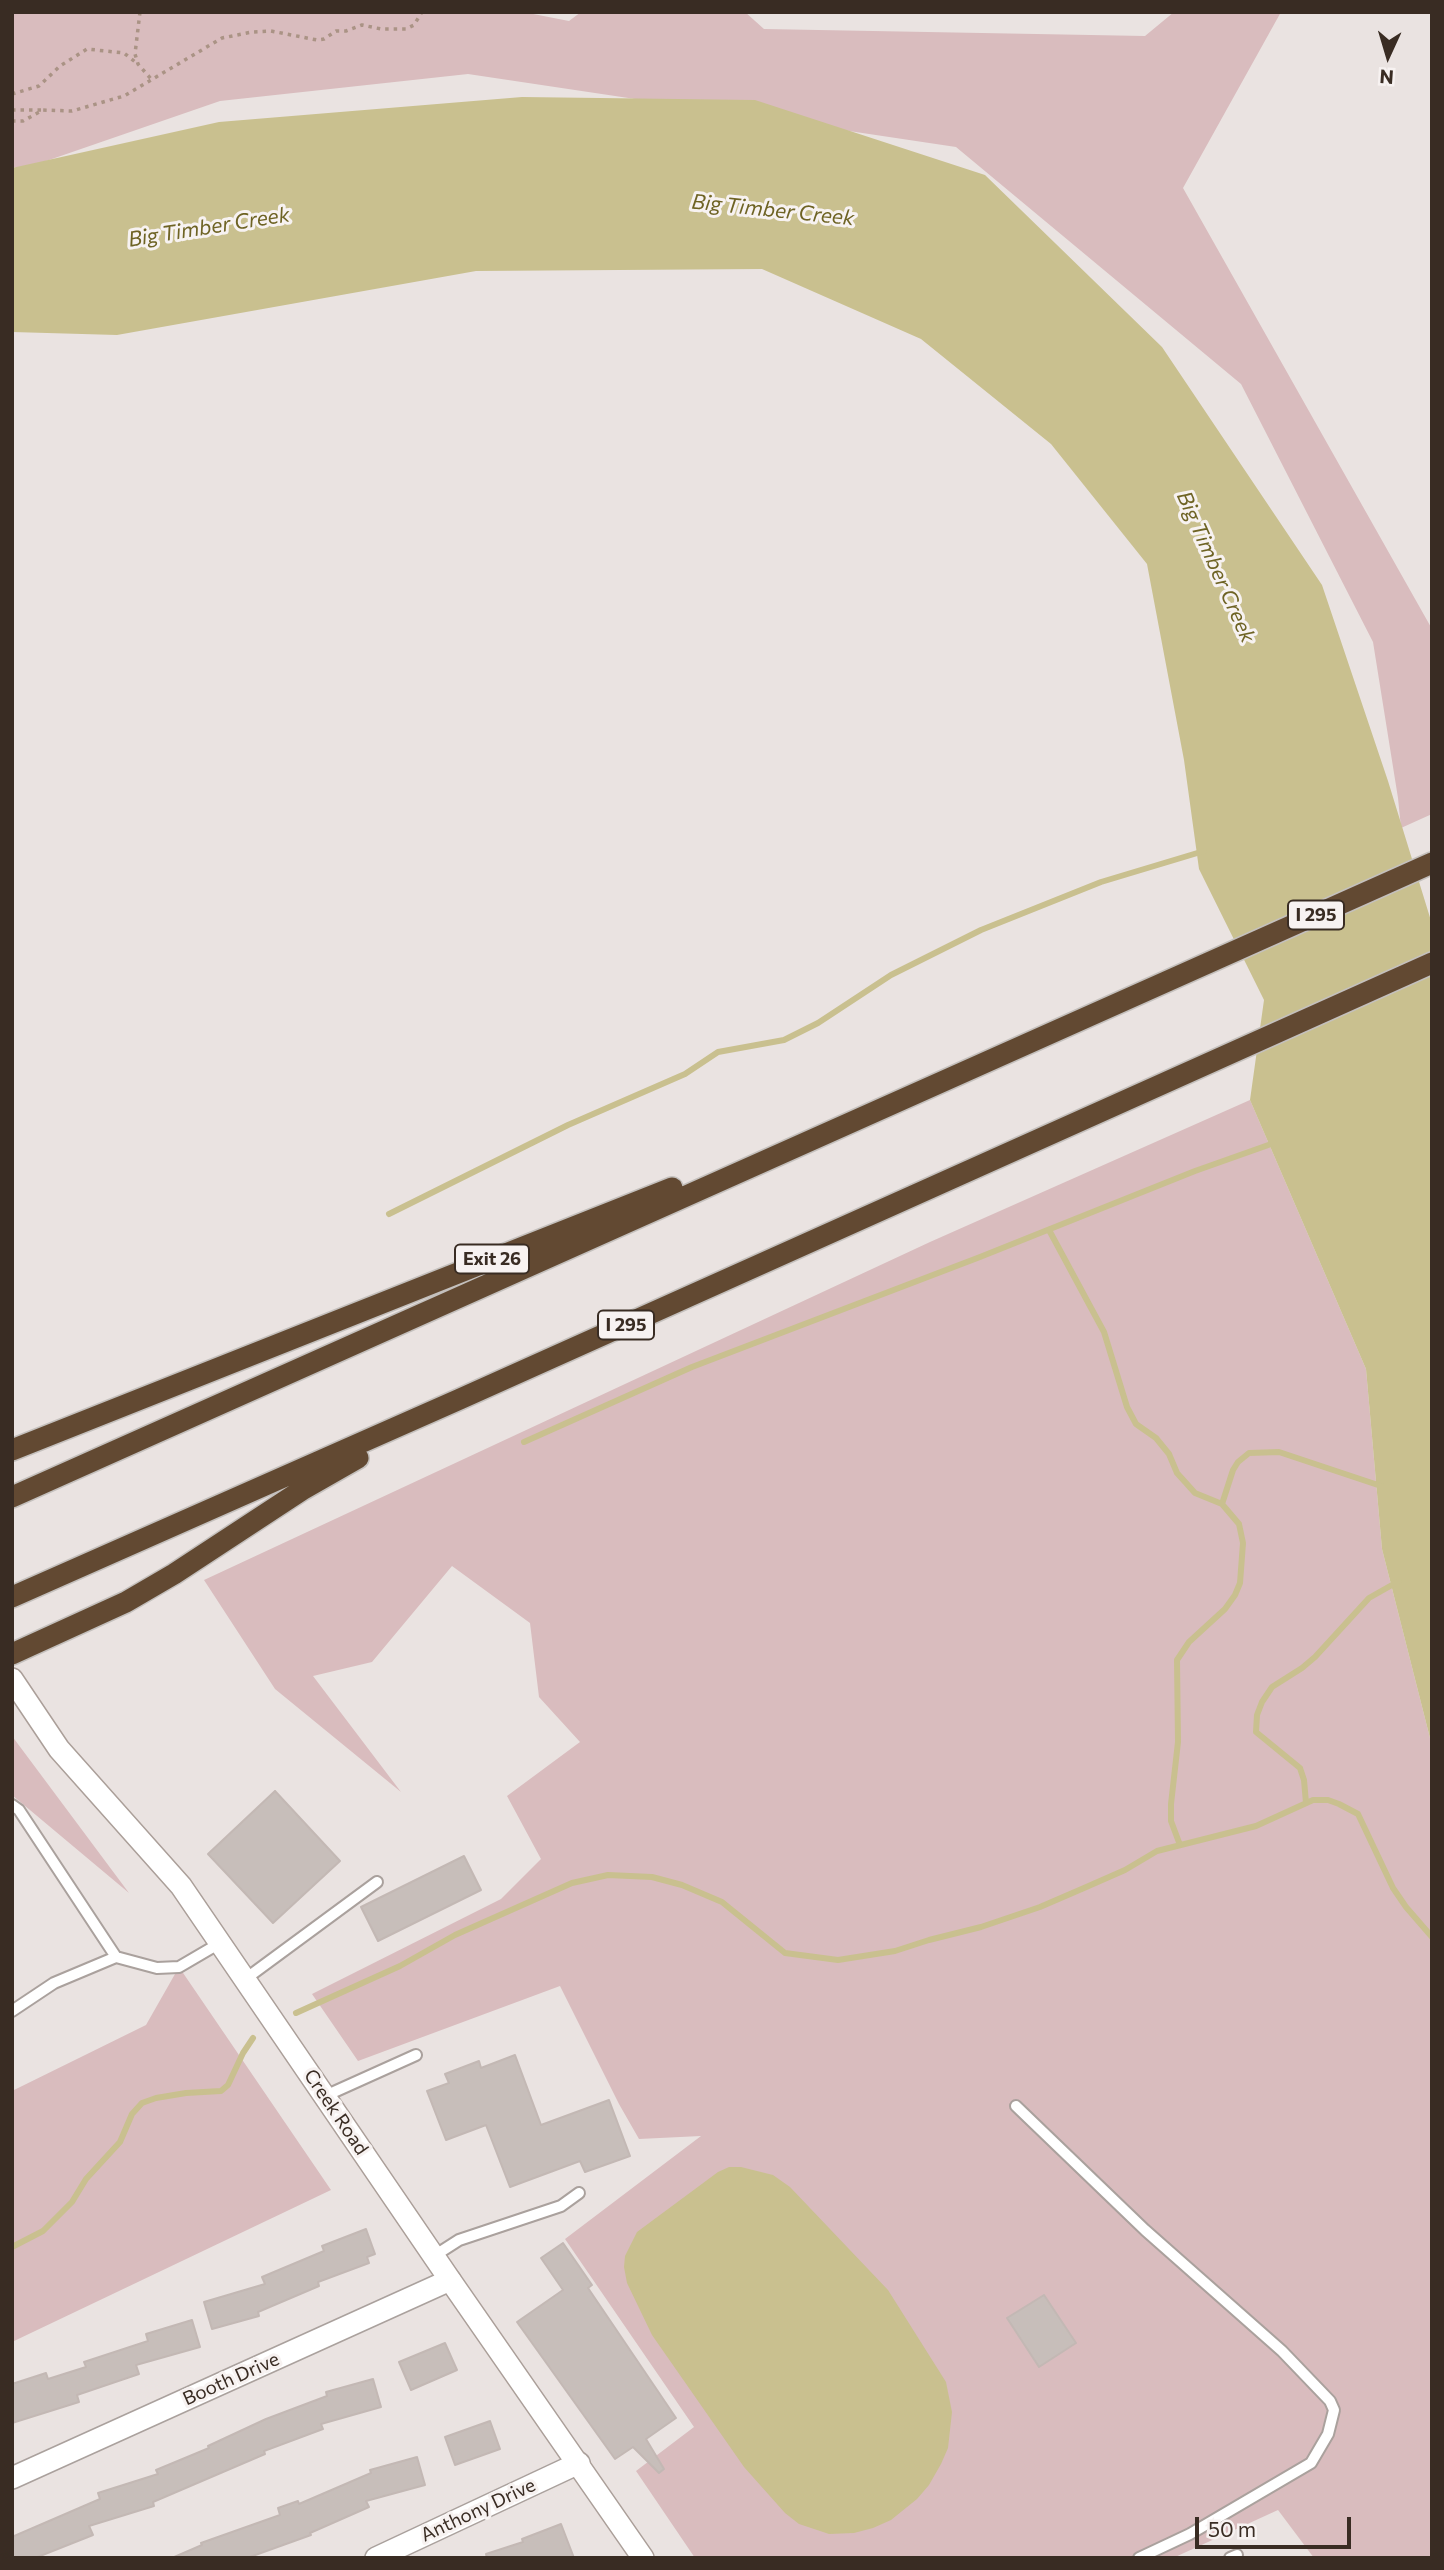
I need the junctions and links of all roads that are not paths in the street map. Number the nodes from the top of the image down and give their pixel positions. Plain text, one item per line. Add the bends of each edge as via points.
1 (1432, 863) edge
2 (1432, 963) edge
3 (973, 1068) junction
4 (460, 1399) junction
5 (12, 1450) edge
6 (12, 1497) edge
7 (12, 1597) edge
8 (12, 1654) edge
9 (12, 1679) edge
10 (12, 1805) edge
11 (377, 1882) dead end
12 (220, 1942) junction
13 (116, 1957) junction
14 (244, 1980) junction
15 (12, 2011) edge
16 (416, 2055) dead end
17 (325, 2096) junction
18 (1016, 2106) dead end
19 (579, 2193) dead end
20 (434, 2256) junction
21 (450, 2280) junction
22 (579, 2463) junction
23 (12, 2478) edge
24 (376, 2558) edge
25 (643, 2558) edge
26 (1139, 2558) edge

1 - 3 highway, I 295
2 - 4 highway, I 295
3 - 5 highway, Exit 26
3 - 6 highway, I 295
4 - 7 highway, I 295
4 - 8 highway via 302,1490 126,1602
9 - 12 street, Creek Road via 59,1749 181,1886
10 - 13 lane
11 - 14 lane
12 - 13 lane via 179,1967 157,1968
12 - 14 street, Creek Road
13 - 15 lane via 54,1983
14 - 17 street, Creek Road
16 - 17 lane
17 - 20 street, Creek Road
18 - 26 lane via 1145,2230 1282,2351 1334,2410 1328,2434 1311,2463 1190,2534
19 - 20 lane via 561,2206 459,2240
20 - 21 street, Creek Road
21 - 22 street, Creek Road
21 - 23 street, Booth Drive
22 - 24 street, Anthony Drive
22 - 25 street, Creek Road

